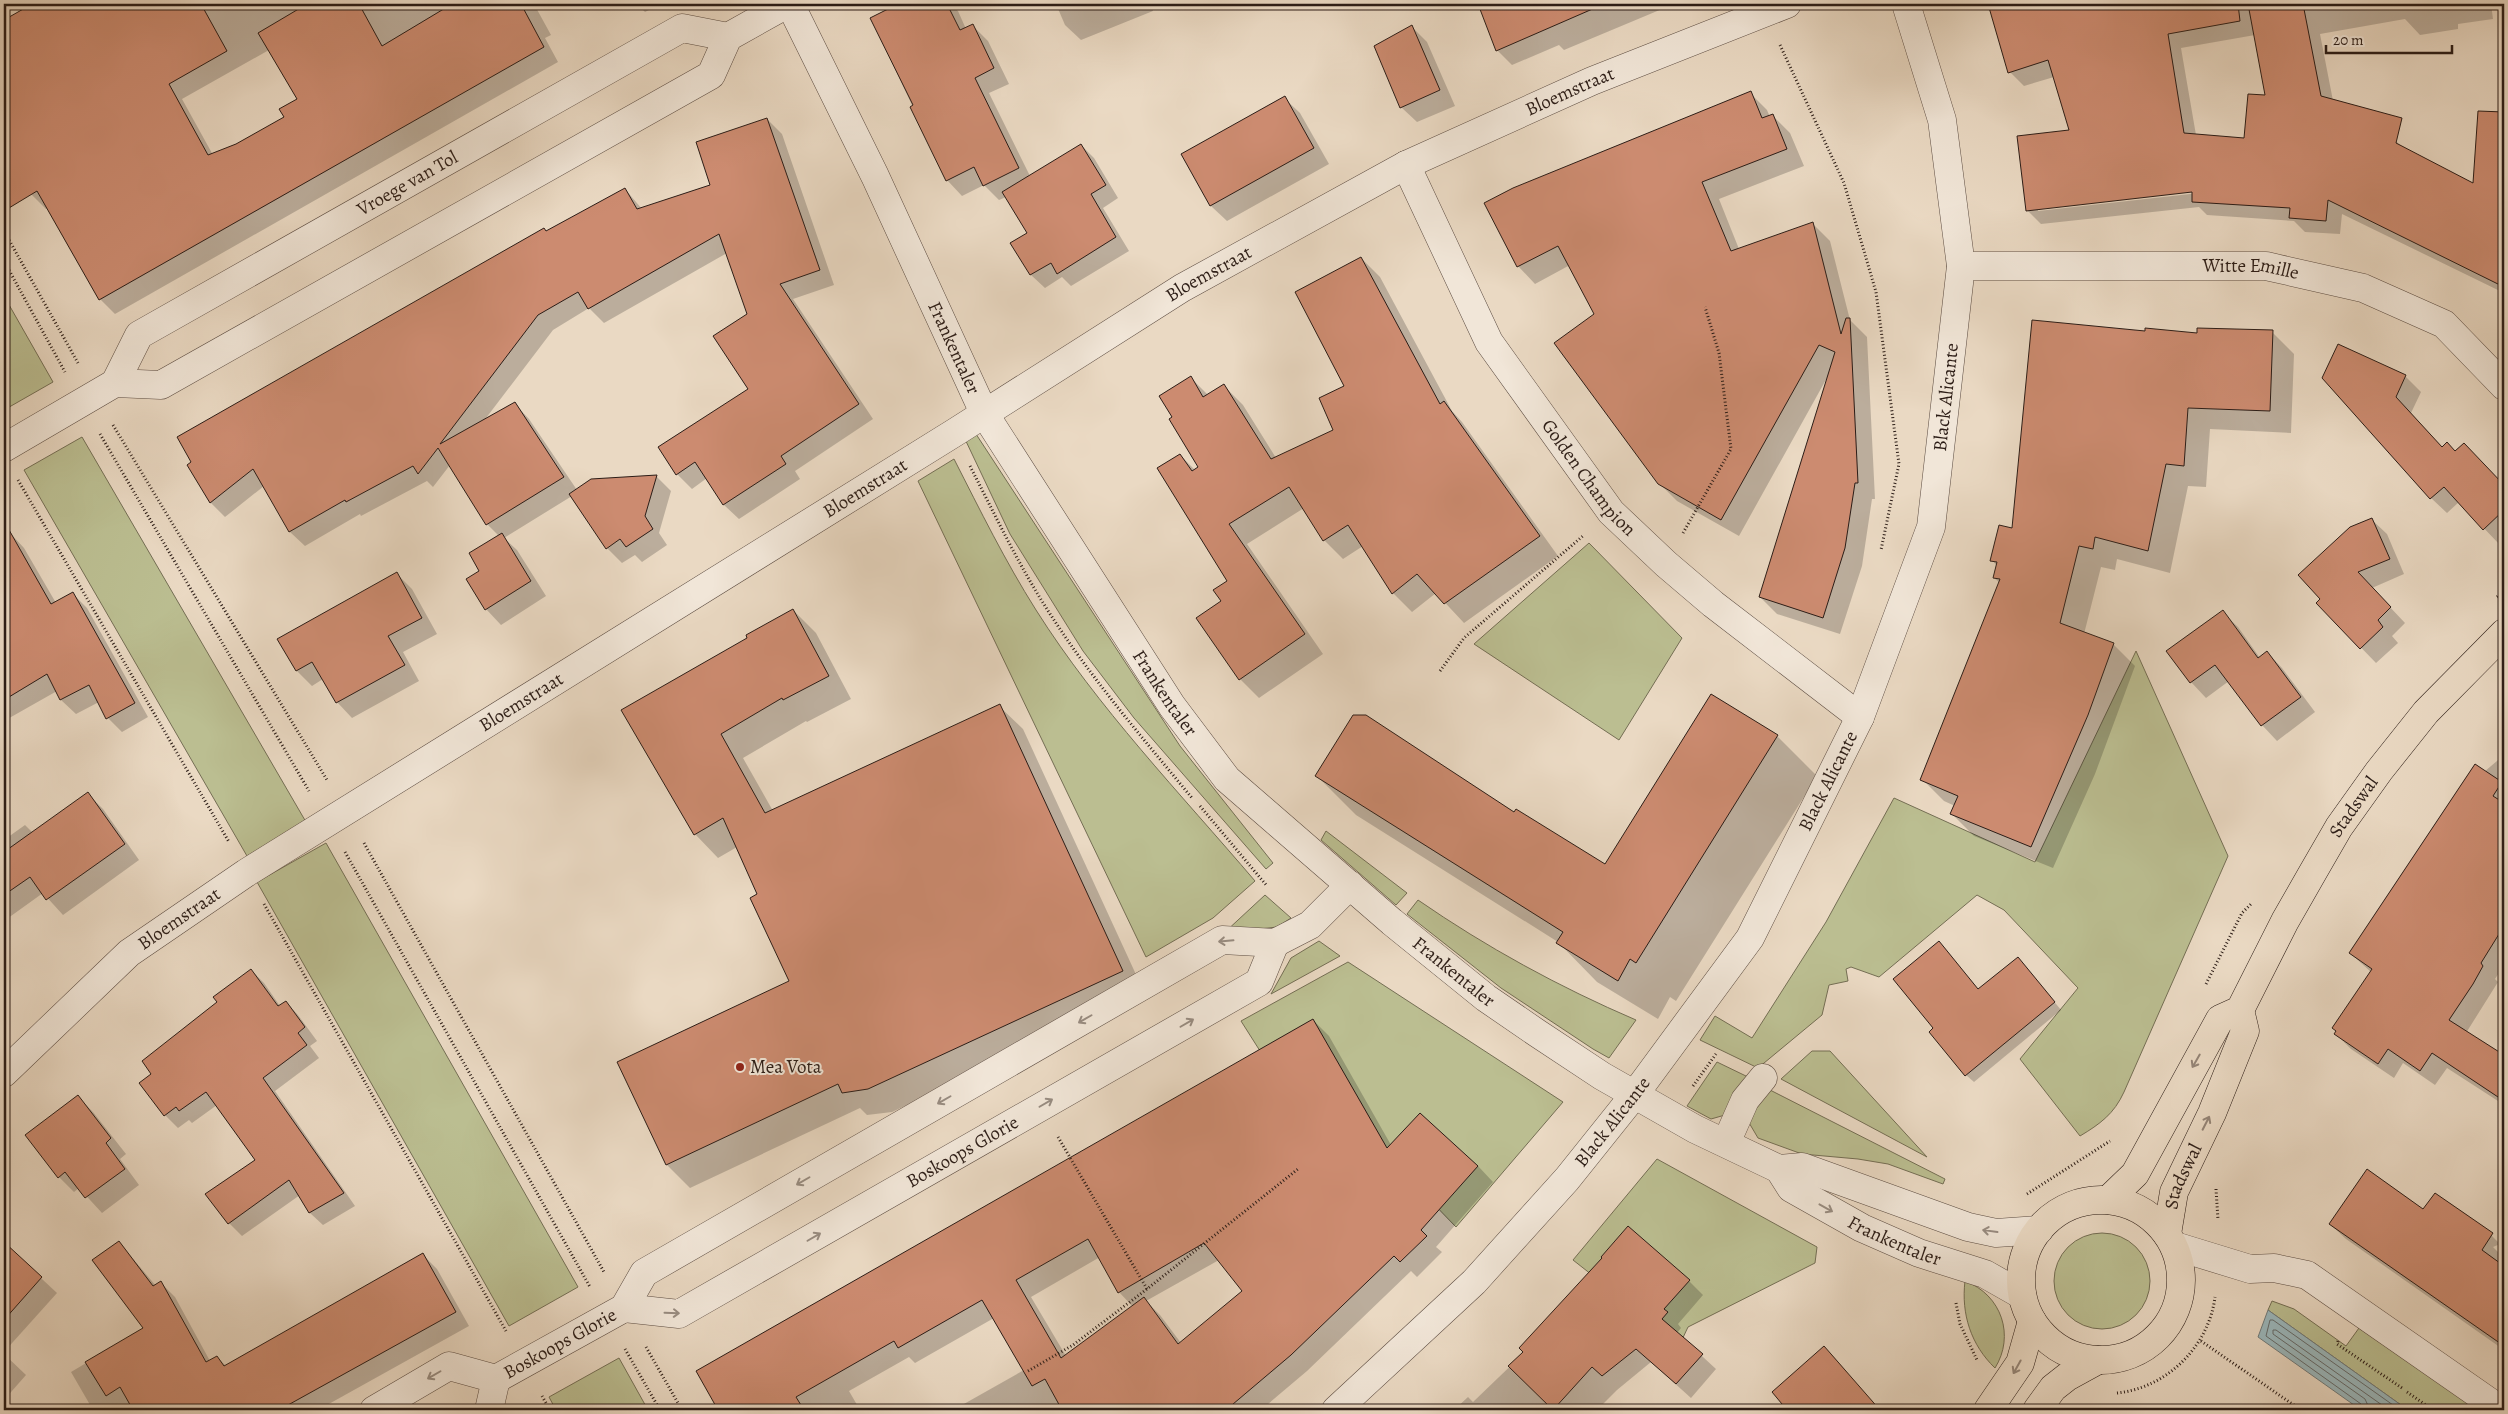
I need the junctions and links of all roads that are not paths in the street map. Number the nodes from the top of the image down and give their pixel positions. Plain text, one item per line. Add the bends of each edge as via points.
1 (788, 4) edge
2 (1906, 4) edge
3 (1776, 8) edge
4 (728, 37) junction
5 (1406, 165) junction
6 (1961, 266) junction
7 (2504, 386) edge
8 (105, 389) junction
9 (984, 413) junction
10 (9, 460) edge
11 (2504, 633) edge
12 (1860, 717) junction
13 (1350, 886) junction
14 (1274, 943) junction
15 (2240, 1010) junction
16 (4, 1073) edge
17 (1763, 1078) dead end
18 (1635, 1094) junction
19 (1726, 1143) junction
20 (1779, 1169) junction
21 (2108, 1200) junction
22 (2039, 1230) junction
23 (2171, 1240) junction
24 (2022, 1295) junction
25 (624, 1308) junction
26 (2032, 1321) junction
27 (2098, 1360) junction
28 (496, 1379) junction
29 (374, 1410) edge
30 (489, 1410) edge
31 (1336, 1410) edge
32 (1988, 1410) edge
33 (2037, 1410) edge
34 (2501, 1410) edge

1 - 4 street
1 - 9 street, Frankentaler via 874,176
2 - 6 street, Black Alicante via 1942,120
3 - 5 street, Bloemstraat via 1592,81
4 - 8 street via 710,75 684,90 161,385
4 - 8 street, Vroege van Tol via 682,28 139,335
5 - 9 street, Bloemstraat via 1182,288
5 - 12 street, Golden Champion via 1489,342 1612,512 1666,564 1735,622
6 - 7 street, Witte Emille via 2266,266 2363,288 2444,324
6 - 12 street, Black Alicante via 1931,527
8 - 10 street
9 - 13 street, Frankentaler via 1172,706 1226,779
9 - 16 street, Bloemstraat via 246,873 129,953
11 - 15 main road, Stadswal via 2408,732 2345,819 2284,921
12 - 18 street, Black Alicante via 1750,938
13 - 14 street, Boskoops Glorie via 1310,926
13 - 18 street, Frankentaler via 1486,998 1602,1076
14 -> 25 street, Boskoops Glorie via 1222,940 644,1273
25 -> 14 street, Boskoops Glorie via 678,1314 1259,982
15 -> 21 main road via 2220,1019 2135,1174
23 -> 15 main road, Stadswal via 2174,1192 2212,1113 2245,1031
17 - 19 street via 1745,1100
18 - 19 street, Frankentaler
18 - 31 street, Black Alicante via 1567,1179 1474,1282
19 - 20 street, Frankentaler
22 -> 20 street, Frankentaler via 2012,1233 1980,1230 1802,1166
20 -> 24 street, Frankentaler via 1791,1188 1862,1228 1919,1253 1985,1274
21 - 22 main road via 2077,1203 2050,1218
21 - 23 main road via 2141,1210 2160,1224
22 - 24 main road via 2024,1260
23 - 27 main road via 2182,1275 2181,1290 2178,1304 2164,1331 2154,1342 2134,1353 2113,1360
23 - 34 street via 2250,1269 2274,1268 2307,1275
24 - 26 main road
25 - 28 street, Boskoops Glorie
26 - 27 main road via 2060,1350
26 -> 32 main road via 2020,1363
27 - 33 main road via 2060,1382
28 -> 29 street, Boskoops Glorie via 449,1366
28 - 30 street, Boskoops Glorie

